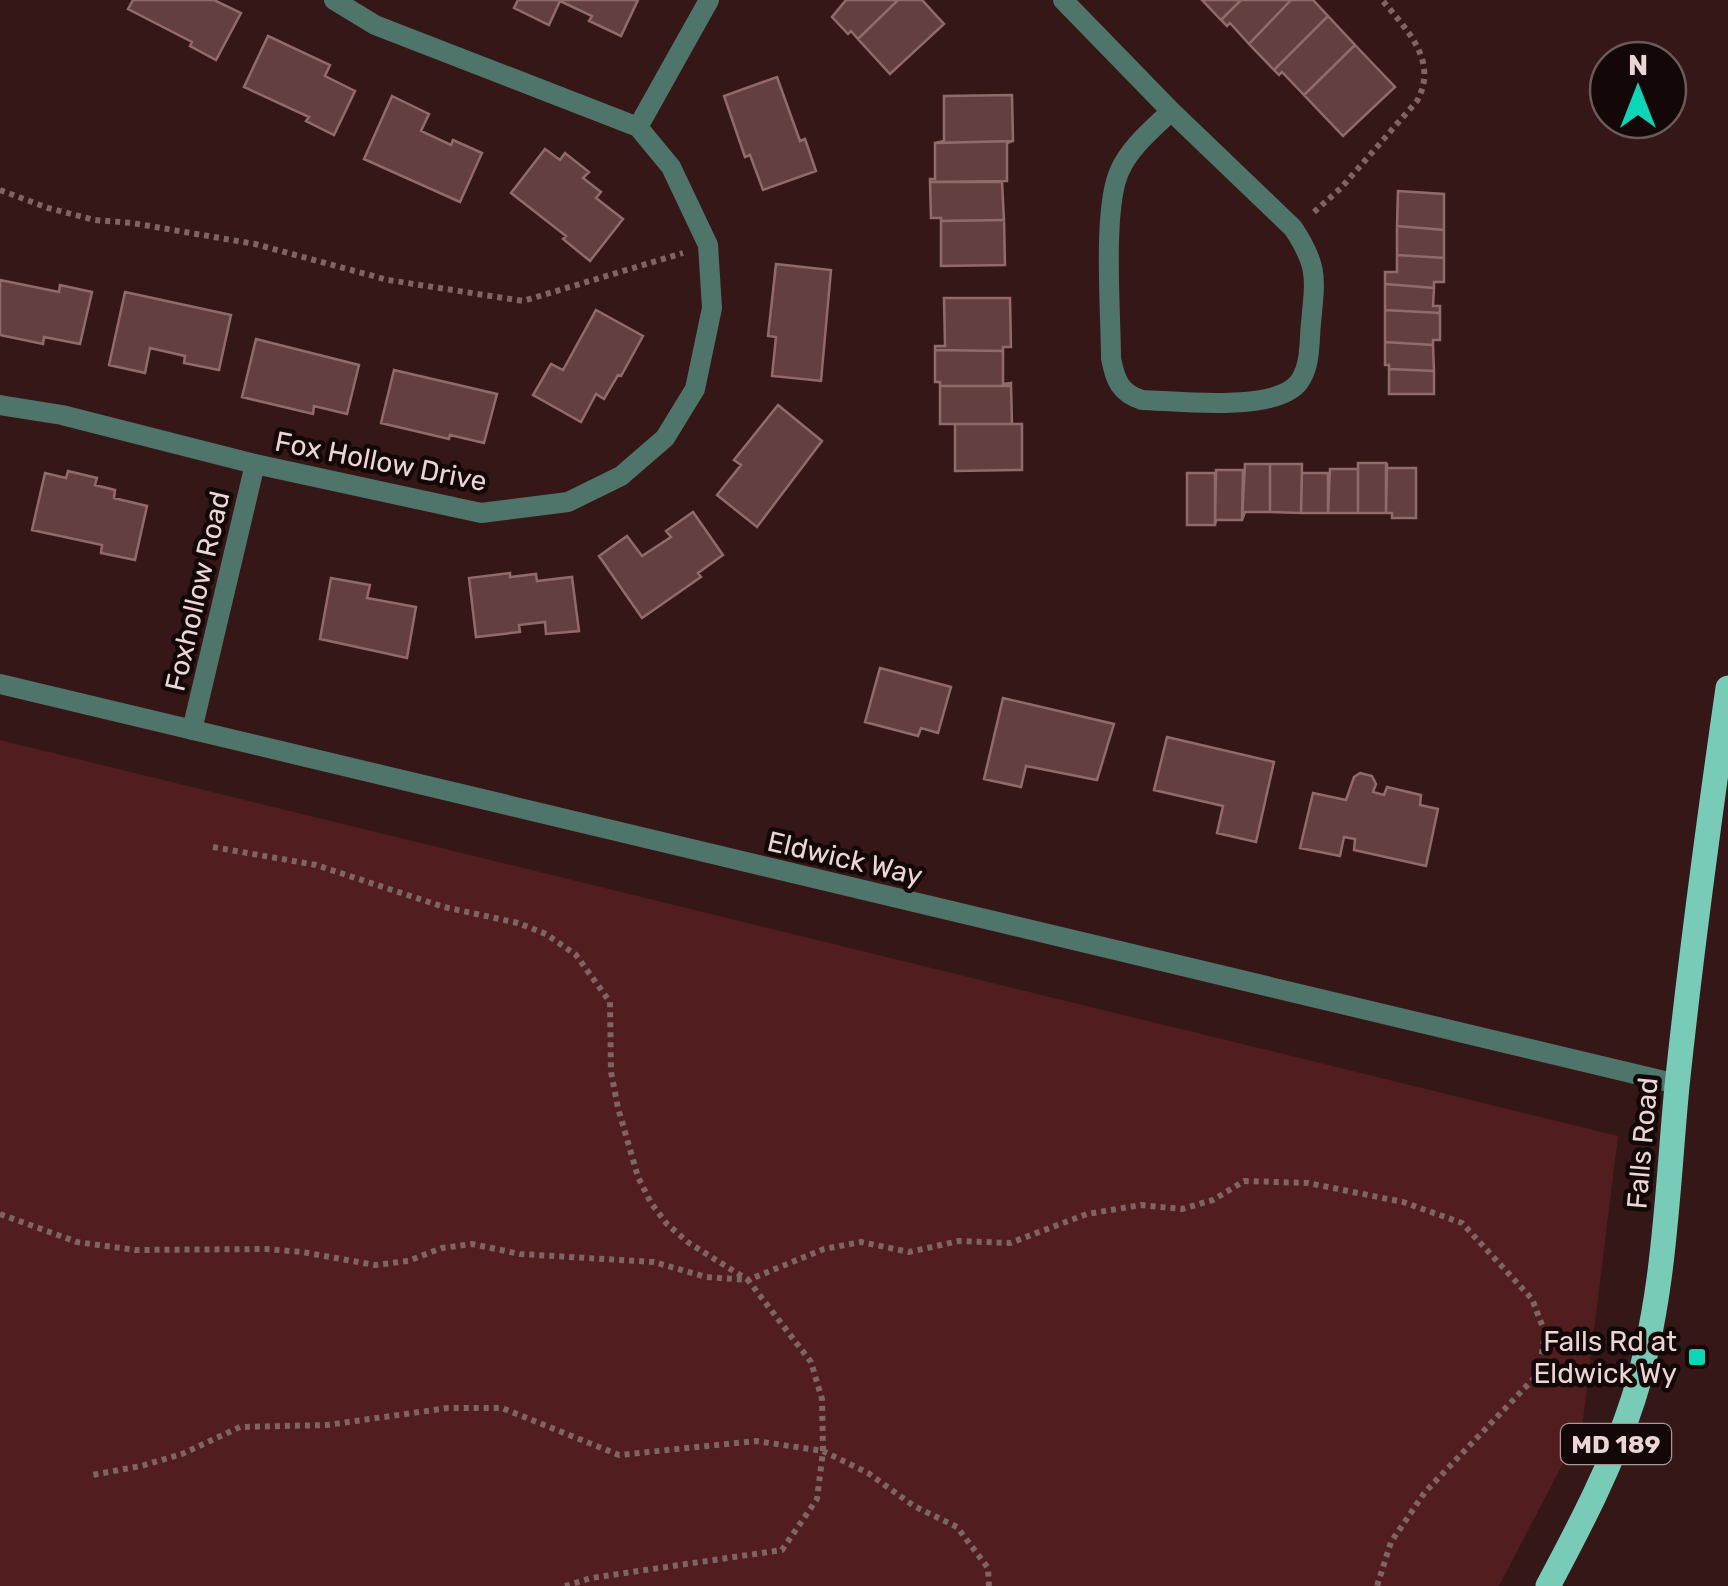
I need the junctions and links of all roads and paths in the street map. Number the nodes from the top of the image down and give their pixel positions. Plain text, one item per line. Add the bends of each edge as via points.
1 (334, 0) edge
2 (709, 0) edge
3 (1063, 0) edge
4 (1382, 0) edge
5 (1171, 111) junction
6 (638, 127) junction
7 (0, 190) edge
8 (1293, 228) junction
9 (708, 245) junction
10 (0, 404) edge
11 (255, 464) junction
12 (0, 684) edge
13 (1728, 688) edge
14 (192, 730) junction
15 (213, 847) dead end
16 (1677, 1084) junction
17 (0, 1214) edge
18 (748, 1280) junction
19 (823, 1451) junction
20 (92, 1476) dead end
21 (565, 1586) edge
22 (990, 1586) edge
23 (1377, 1586) edge
24 (1548, 1586) edge

1 - 6 street, Fox Hollow Drive via 375,24
2 - 6 street
3 - 5 street
4 - 8 path via 1421,53 1425,87 1341,188
5 - 8 street
5 - 8 street via 1118,172 1111,201 1111,358 1126,395 1242,402 1277,398 1298,385 1307,366 1316,276
6 - 9 street, Fox Hollow Drive via 671,167
7 - 9 path via 95,220 255,244 388,280 523,301
9 - 11 street, Fox Hollow Drive via 712,308 694,389 664,438 621,476 586,494 481,513
10 - 11 street, Fox Hollow Drive
11 - 14 street, Foxhollow Road
12 - 14 street, Eldwick Way
13 - 16 main road, Falls Road / MD 189
14 - 16 street, Eldwick Way
15 - 18 path via 316,865 518,923 576,955 610,1002 618,1108 651,1203 689,1243
16 - 24 main road, Falls Road / MD 189 via 1663,1246 1643,1362 1621,1434
17 - 18 path via 76,1242 134,1250 266,1249 375,1265 472,1244 520,1254 654,1262 706,1278
18 - 19 path via 811,1362 822,1399
18 - 23 path via 861,1242 909,1252 958,1240 1010,1243 1102,1211 1213,1200 1244,1181 1308,1184 1403,1202 1462,1222 1532,1299 1545,1333 1539,1372 1425,1492 1391,1542
19 - 20 path via 756,1441 619,1455 502,1408 448,1408 327,1425 240,1427 168,1458
19 - 21 path via 817,1499 782,1550
19 - 22 path via 957,1527 988,1568

